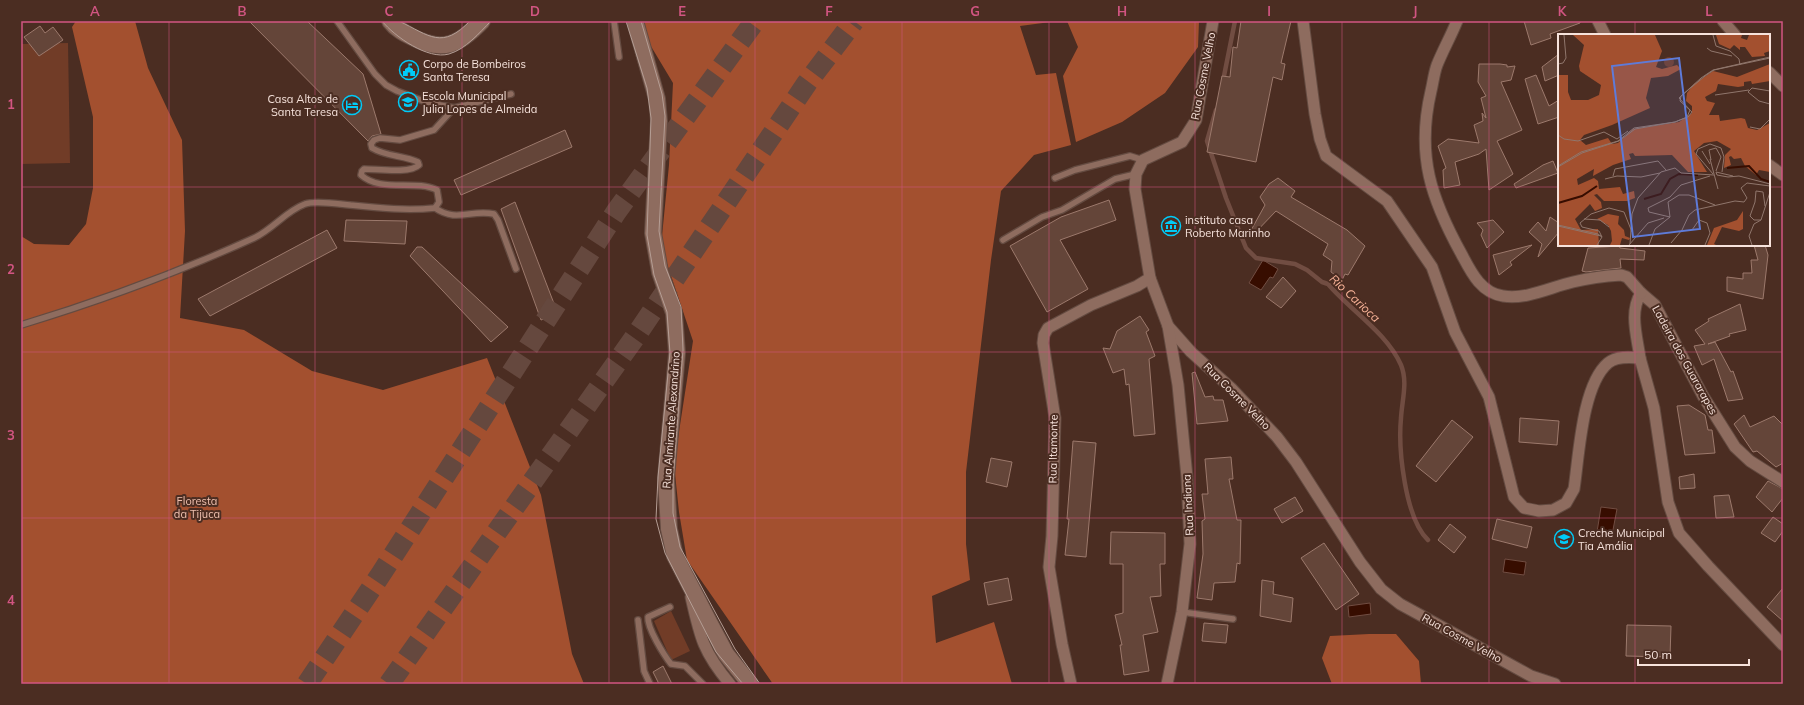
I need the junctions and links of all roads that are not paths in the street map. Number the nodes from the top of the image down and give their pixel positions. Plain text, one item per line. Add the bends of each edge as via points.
1 (337, 21) edge
2 (390, 21) edge
3 (482, 21) edge
4 (614, 21) edge
5 (635, 21) edge
6 (1213, 21) edge
7 (1303, 21) edge
8 (1457, 21) edge
9 (1598, 21) edge
10 (1723, 21) edge
11 (1604, 34) edge
12 (1734, 34) edge
13 (619, 57) dead end
14 (1770, 73) edge
15 (1783, 86) edge
16 (511, 94) dead end
17 (454, 108) junction
18 (1143, 160) junction
19 (1770, 166) edge
20 (1136, 174) junction
21 (1783, 175) edge
22 (1055, 178) dead end
23 (435, 208) junction
24 (1003, 240) dead end
25 (516, 269) dead end
26 (1150, 278) junction
27 (1641, 293) junction
28 (21, 325) edge
29 (1168, 326) junction
30 (1640, 358) junction
31 (1783, 482) edge
32 (687, 580) junction
33 (670, 607) dead end
34 (1182, 612) junction
35 (1233, 619) dead end
36 (638, 620) dead end
37 (1783, 645) edge
38 (650, 684) edge
39 (703, 684) edge
40 (730, 684) edge
41 (750, 684) edge
42 (1071, 684) edge
43 (1167, 684) edge
44 (1555, 684) edge

1 - 17 lane via 375,74 386,85 426,102
2 - 3 street via 402,32 425,44 449,46 465,38
4 - 13 lane
5 - 32 street, Rua Almirante Alexandrino via 653,83 659,121 653,233 660,272 674,313 677,353 668,445 666,509 673,552
6 - 18 street, Rua Cosme Velho via 1196,120 1182,142
7 - 30 street via 1315,114 1326,156 1387,201 1432,267 1458,338 1490,397 1514,497 1524,508 1539,512 1553,510 1566,503 1574,489 1590,390 1608,363 1627,356
8 - 27 street via 1436,66 1426,110 1424,149 1434,197 1453,240 1476,281 1490,292 1503,296 1528,295 1574,281 1621,275 1627,277
9 - 11 street
10 - 12 street
14 - 15 street
16 - 17 lane
17 - 23 lane via 434,130 400,140 380,138 371,144 372,148 380,152 418,162 417,168 364,169 361,175 365,179 381,184 437,190 439,202
18 - 20 street, Rua Cosme Velho
18 - 22 lane via 1130,156 1075,170
19 - 21 street
20 - 24 lane via 1115,179
20 - 26 street, Rua Cosme Velho via 1135,189
23 - 25 lane via 453,216 487,212 494,214
23 - 28 lane via 410,210 306,204 290,212 265,233 206,259 156,279
26 - 29 street, Rua Cosme Velho
26 - 42 street, Rua Itamonte via 1137,286 1091,304 1048,328 1044,335 1043,343 1055,418 1052,536 1048,567
27 - 30 street, Ladeira dos Guararapes via 1635,304 1634,313
27 - 31 street, Ladeira dos Guararapes via 1655,305 1703,396 1735,447 1750,461
29 - 34 street, Rua Indiana via 1178,385 1187,477 1190,544
29 - 44 street, Rua Cosme Velho via 1277,437 1360,562 1381,589 1400,604 1531,676
30 - 37 street, Ladeira dos Guararapes via 1654,408 1668,502 1679,533
32 - 40 street via 700,637 707,652
32 - 41 street, Rua Almirante Alexandrino via 726,654
33 - 39 lane via 648,617 649,623 671,664 685,666
34 - 35 lane
34 - 43 street, Rua Indiana
36 - 38 lane via 644,671

